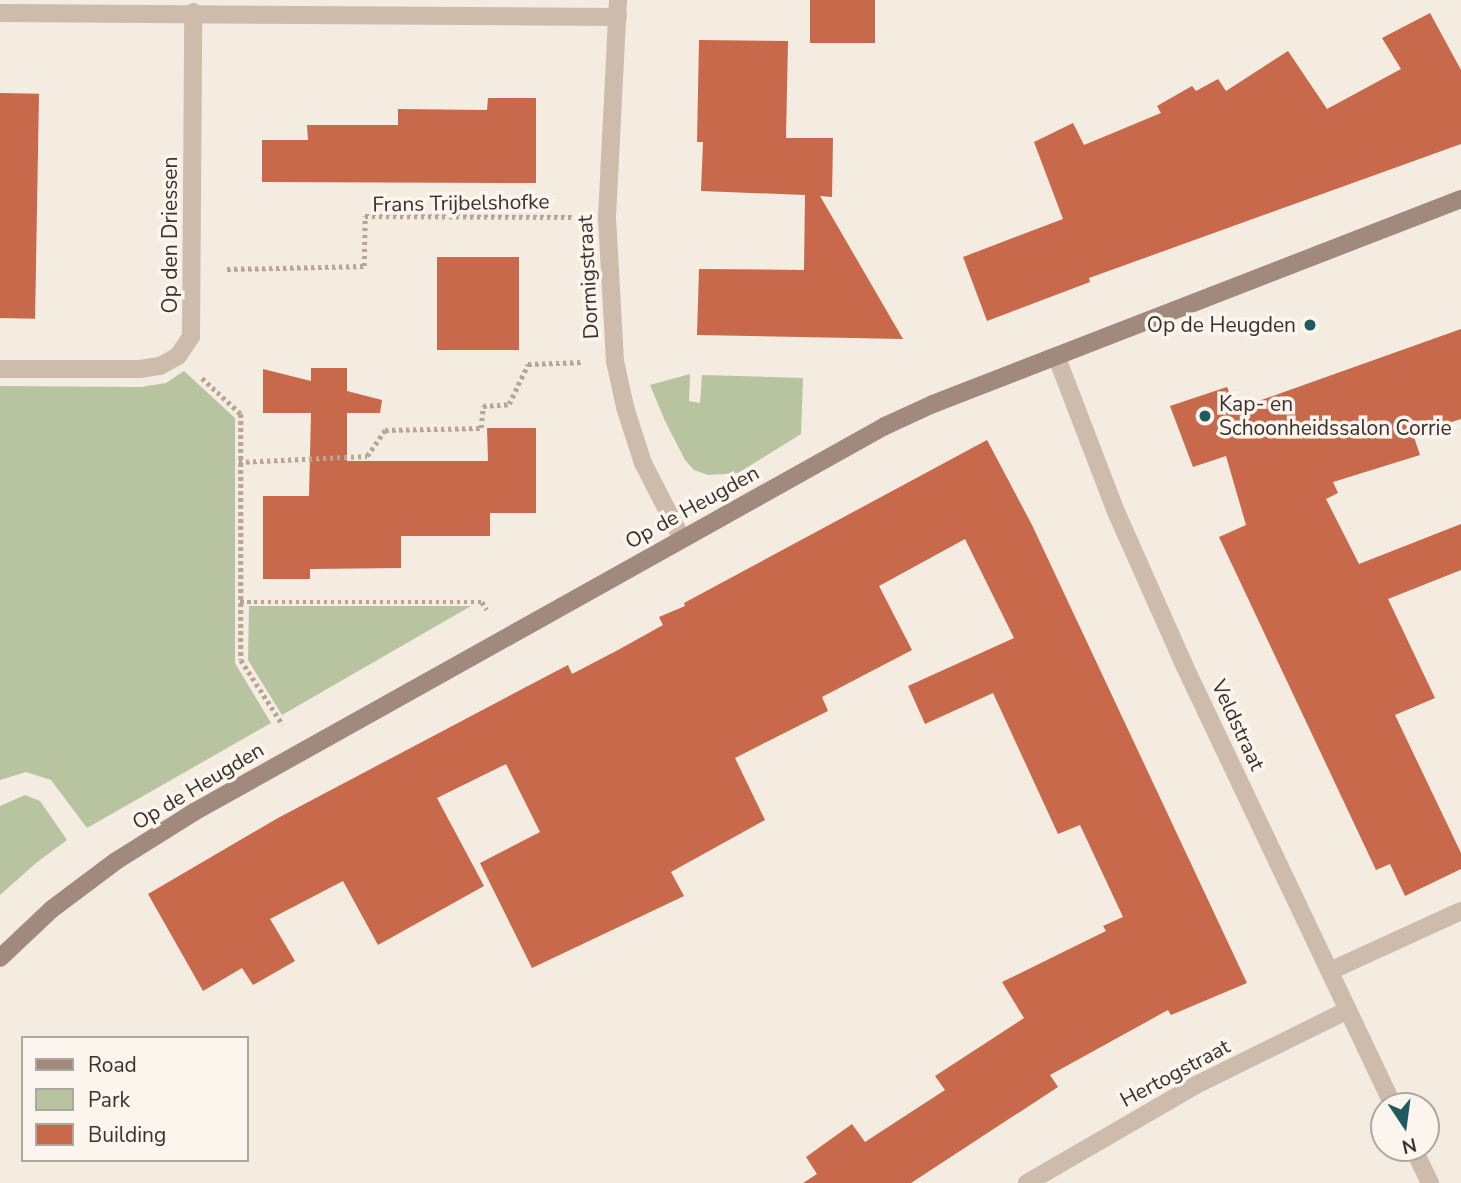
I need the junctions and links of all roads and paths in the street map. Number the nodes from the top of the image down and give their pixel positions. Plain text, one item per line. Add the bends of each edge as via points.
1 (40, 6) edge
2 (618, 8) edge
3 (193, 12) junction
4 (0, 13) edge
5 (1461, 199) edge
6 (607, 218) junction
7 (193, 269) junction
8 (178, 356) junction
9 (1057, 358) junction
10 (615, 361) junction
11 (0, 369) edge
12 (239, 462) junction
13 (682, 539) junction
14 (240, 602) junction
15 (503, 637) junction
16 (300, 752) junction
17 (1461, 911) edge
18 (0, 958) edge
19 (1330, 971) junction
20 (1348, 1010) junction
21 (1386, 1092) edge
22 (1420, 1162) edge
23 (1027, 1183) edge
24 (1430, 1183) edge

1 - 3 street
1 - 4 street
2 - 3 street
2 - 6 street, Dormigstraat
3 - 7 street, Op den Driessen
5 - 9 street, Op de Heugden
6 - 7 path, Frans Trijbelshofke via 365,216 364,266
6 - 10 street, Dormigstraat
7 - 8 street, Op den Driessen via 191,337
8 - 11 street via 160,366 140,369
8 - 12 path via 241,414
9 - 13 street, Op de Heugden via 885,426
9 - 19 street, Veldstraat via 1117,514 1185,667
10 - 12 path via 528,364 509,404 483,406 481,428 384,430 367,456
10 - 13 street, Dormigstraat via 643,463
12 - 14 path
13 - 15 street, Op de Heugden
14 - 15 path via 482,601
14 - 16 path via 241,660
15 - 16 street, Op de Heugden
16 - 18 street, Op de Heugden via 116,861 52,909
17 - 19 street
19 - 20 street, Veldstraat
20 - 21 street, Veldstraat
20 - 23 street, Hertogstraat via 1196,1085
22 - 24 street

